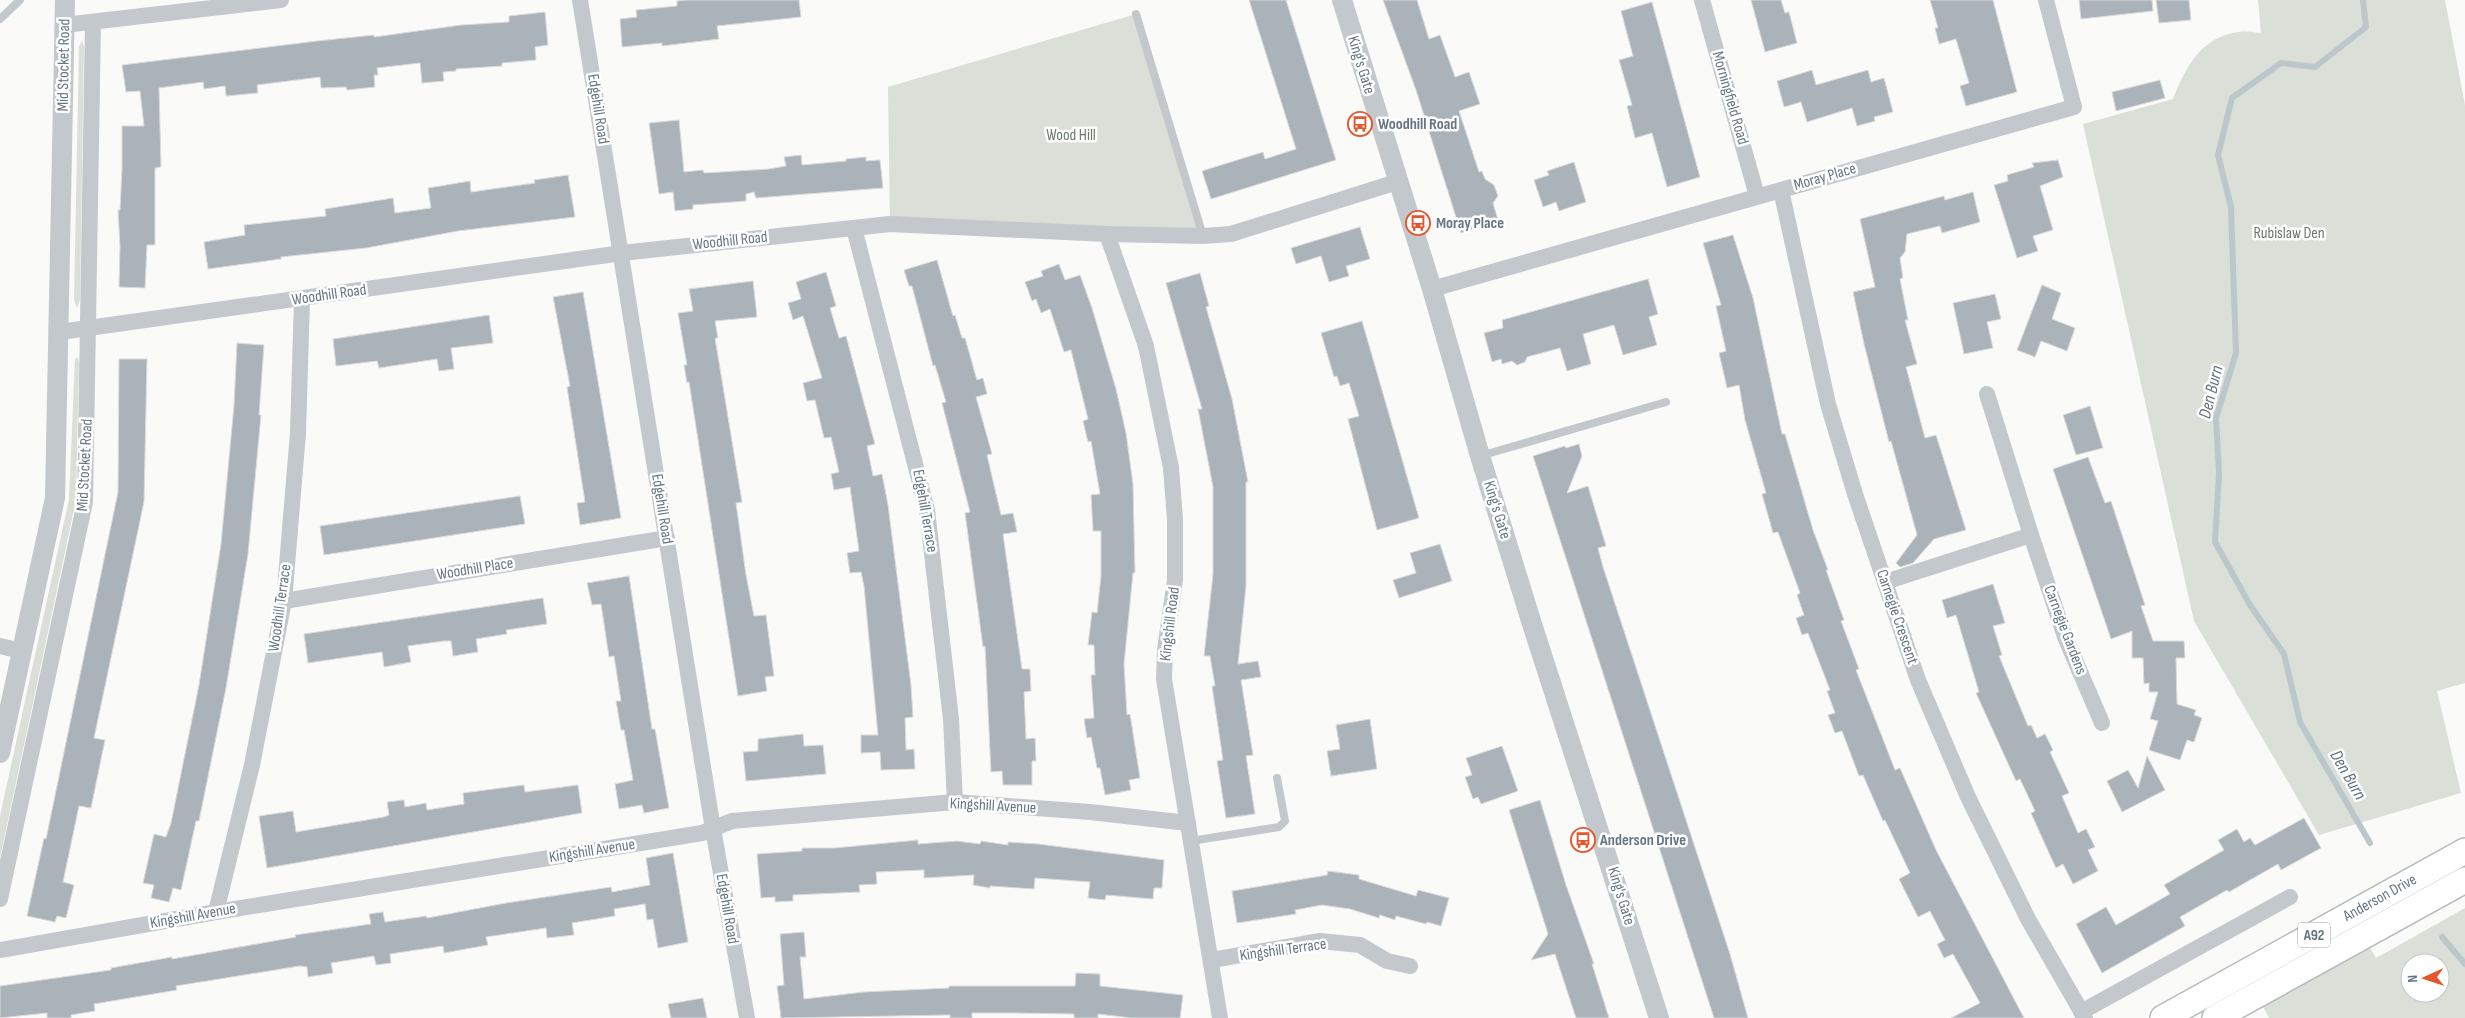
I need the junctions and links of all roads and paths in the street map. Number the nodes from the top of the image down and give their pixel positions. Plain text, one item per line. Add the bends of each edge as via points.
1 (20, 0) edge
2 (65, 0) edge
3 (281, 0) edge
4 (580, 0) edge
5 (1342, 0) edge
6 (1702, 0) edge
7 (2046, 0) edge
8 (1136, 14) dead end
9 (0, 19) edge
10 (93, 22) junction
11 (64, 25) junction
12 (1397, 182) junction
13 (1781, 190) junction
14 (1757, 196) junction
15 (854, 228) junction
16 (1107, 234) junction
17 (1203, 236) junction
18 (622, 253) junction
19 (1432, 289) junction
20 (302, 300) junction
21 (90, 328) junction
22 (60, 332) junction
23 (1988, 394) dead end
24 (1666, 402) dead end
25 (1480, 456) junction
26 (2030, 535) junction
27 (667, 538) junction
28 (1885, 582) junction
29 (284, 601) junction
30 (0, 646) edge
31 (20, 651) junction
32 (2102, 723) dead end
33 (0, 753) edge
34 (1277, 778) dead end
35 (955, 802) junction
36 (1188, 823) junction
37 (714, 829) junction
38 (1191, 841) junction
39 (2465, 851) edge
40 (2465, 880) edge
41 (2290, 897) dead end
42 (0, 899) edge
43 (216, 912) junction
44 (0, 950) edge
45 (1212, 960) junction
46 (1410, 966) dead end
47 (2083, 1015) edge
48 (746, 1018) edge
49 (1220, 1018) edge
50 (1659, 1018) edge
51 (2163, 1018) edge
52 (2215, 1018) edge

1 - 9 lane
2 - 11 street, Mid Stocket Road
3 - 10 street
4 - 18 street, Edgehill Road
5 - 12 street, King's Gate
6 - 14 street, Morningfield Road
7 - 13 street, Moray Place via 2074,107
8 - 17 lane
10 - 11 street
10 - 21 street, Mid Stocket Road
11 - 22 street, Mid Stocket Road
12 - 17 street, Woodhill Road via 1231,234
12 - 19 street, King's Gate
13 - 14 street, Moray Place
13 - 28 street, Carnegie Crescent via 1828,404
14 - 19 street, Moray Place
15 - 16 street, Woodhill Road via 890,224
15 - 18 street, Woodhill Road
15 - 35 street, Edgehill Terrace via 927,510 951,719
16 - 17 street, Woodhill Road
16 - 36 street, Kingshill Road via 1146,346 1171,468 1175,580 1164,679
18 - 20 street, Woodhill Road
18 - 27 street, Edgehill Road
19 - 25 street, King's Gate
20 - 21 street, Woodhill Road
20 - 29 street, Woodhill Terrace via 298,432
21 - 22 street, Woodhill Road
21 - 42 street, Mid Stocket Road via 86,502
22 - 31 street, Mid Stocket Road via 55,498
23 - 26 street, Carnegie Gardens
24 - 25 lane
25 - 50 street, King's Gate
26 - 28 street
26 - 32 street, Carnegie Gardens via 2065,637
27 - 29 street, Woodhill Place
27 - 37 street, Edgehill Road
28 - 47 street, Carnegie Crescent via 1918,680 1968,797 2028,919
29 - 43 street, Woodhill Terrace via 252,765
30 - 31 street
31 - 33 street, Mid Stocket Road
34 - 38 lane via 1285,821 1279,827
35 - 36 street, Kingshill Avenue
35 - 37 street, Kingshill Avenue via 732,821
36 - 38 street, Kingshill Road
37 - 43 street, Kingshill Avenue
37 - 48 street, Edgehill Road
38 - 45 street, Kingshill Road
39 - 51 main road, Anderson Drive / A92
40 - 52 main road, Anderson Drive / A92
41 - 47 street
43 - 44 street, Kingshill Avenue
45 - 46 street, Kingshill Terrace via 1320,942 1360,945 1387,961
45 - 49 street, Kingshill Road

